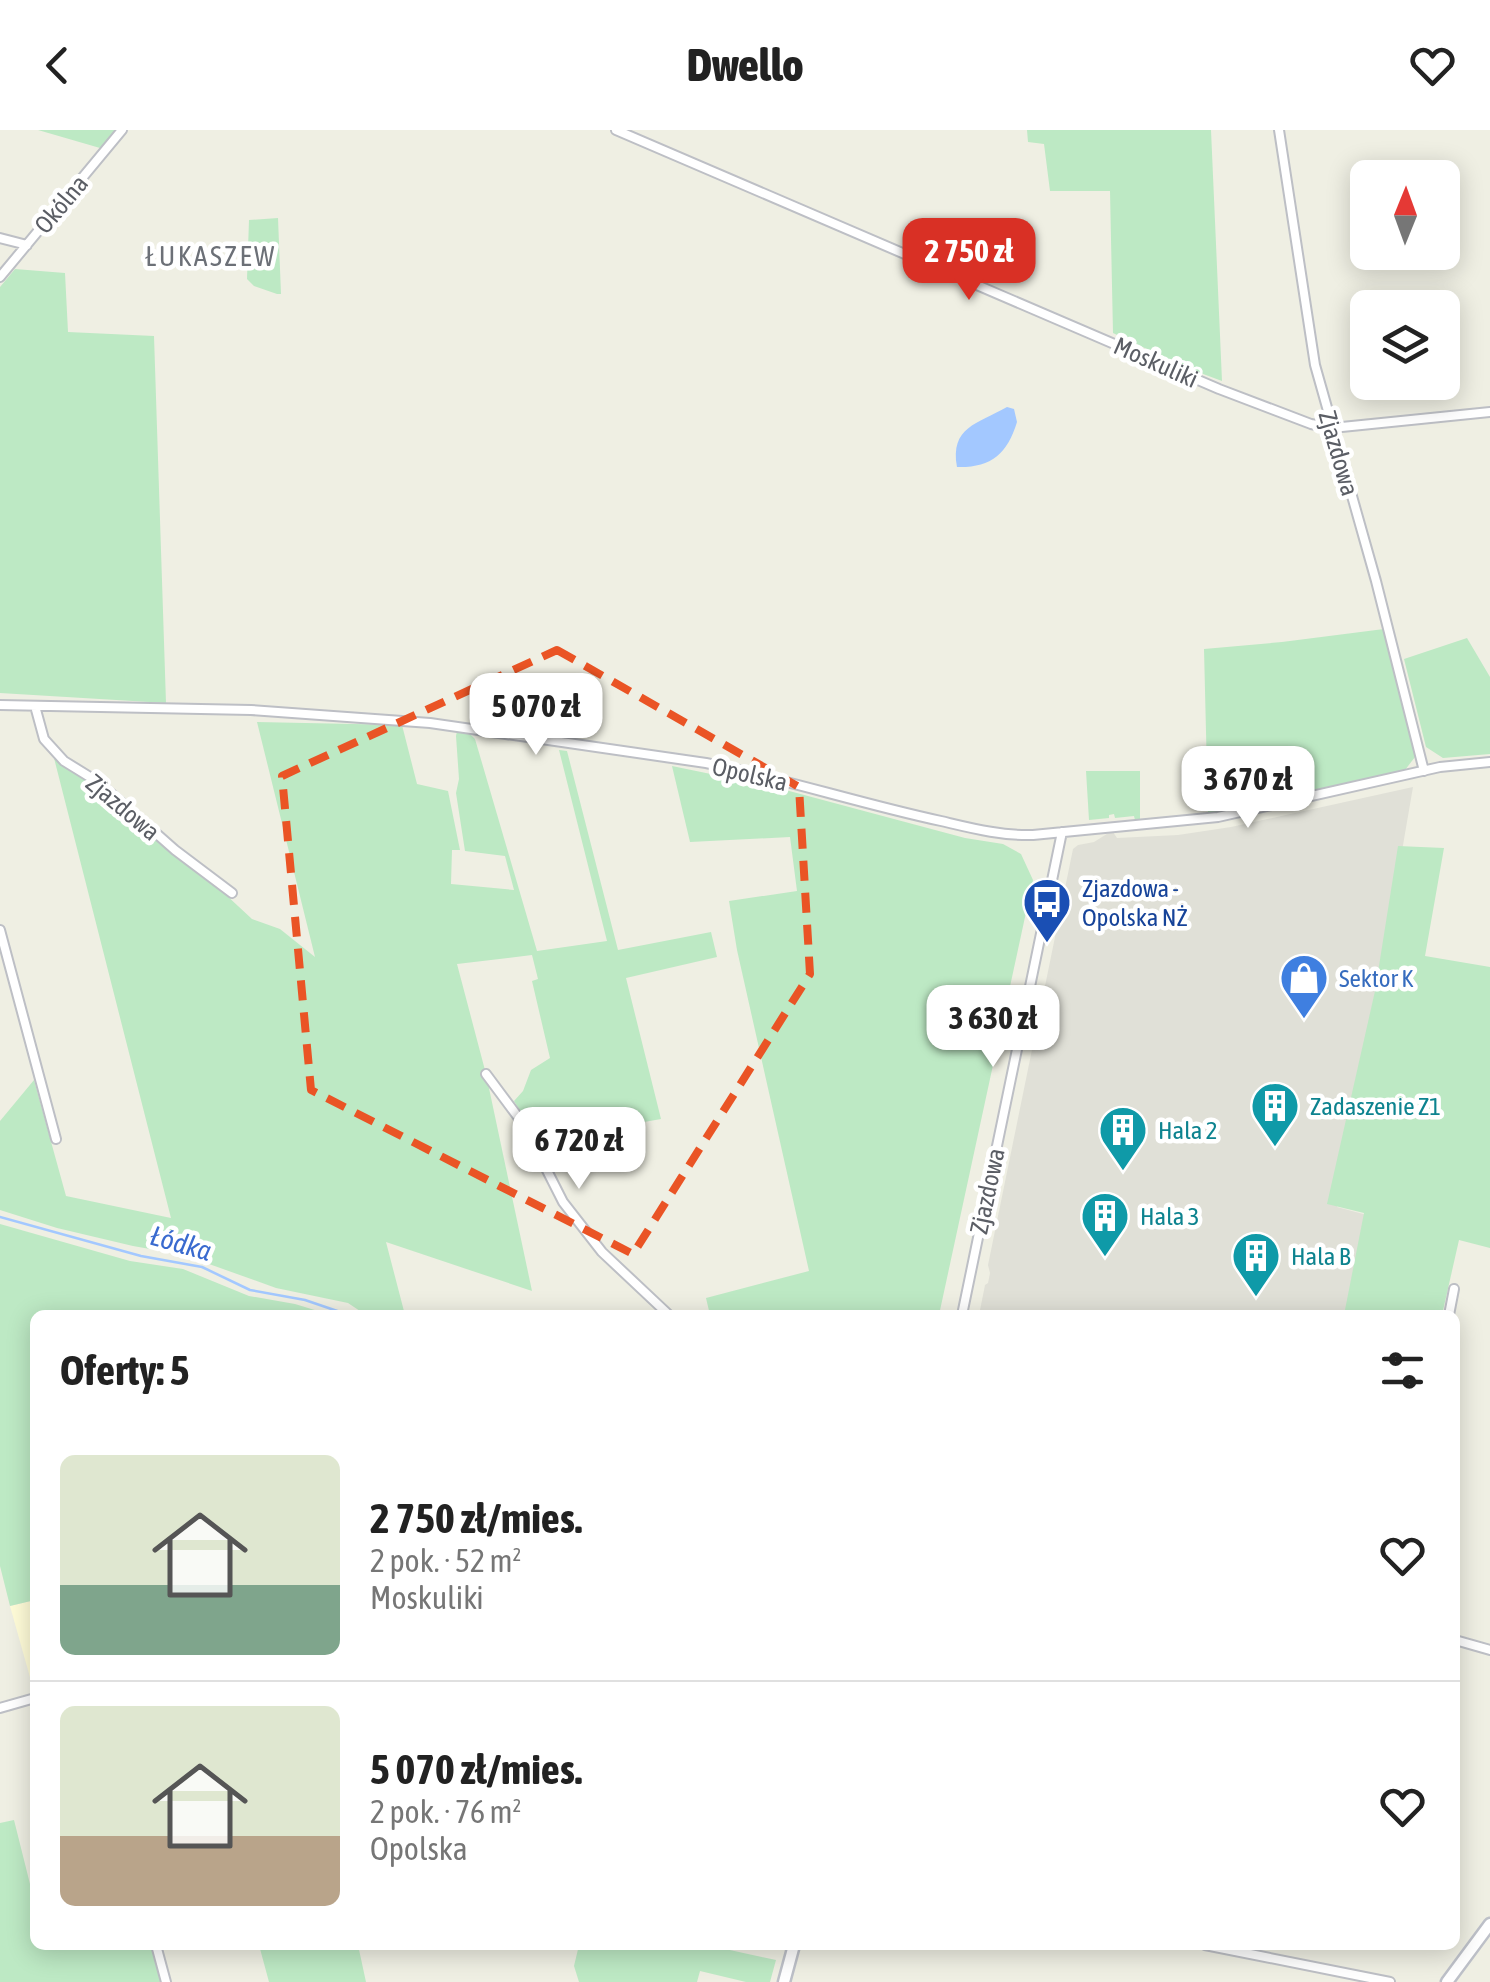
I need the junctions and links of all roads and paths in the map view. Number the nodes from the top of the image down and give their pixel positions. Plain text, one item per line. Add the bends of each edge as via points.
1 (122, 130) edge
2 (616, 130) edge
3 (1279, 130) edge
4 (0, 238) edge
5 (27, 245) junction
6 (0, 277) edge
7 (1490, 412) edge
8 (1332, 428) junction
9 (0, 705) edge
10 (35, 706) junction
11 (1490, 762) edge
12 (1424, 771) junction
13 (1062, 832) junction
14 (232, 893) dead end
15 (0, 930) edge
16 (486, 1074) dead end
17 (56, 1139) dead end
18 (1454, 1289) dead end
19 (664, 1310) edge
20 (963, 1310) edge
21 (1450, 1310) edge
22 (1460, 1641) edge
23 (1490, 1650) edge
24 (30, 1699) edge
25 (0, 1708) edge
26 (1490, 1924) edge
27 (157, 1950) edge
28 (793, 1950) edge
29 (1230, 1950) edge
30 (166, 1982) edge
31 (784, 1982) edge
32 (1390, 1982) edge
33 (1446, 1982) edge

1 - 5 street, Okólna
2 - 8 street, Moskuliki via 1218,389
3 - 8 street, Zjazdowa via 1312,352
4 - 5 street
5 - 6 street, Okólna
7 - 8 street, Moskuliki
8 - 12 street, Zjazdowa
9 - 10 street, Opolska
10 - 13 street, Opolska via 252,710 430,723 721,766 1006,835
10 - 14 street, Zjazdowa via 44,739 64,761
11 - 12 street, Opolska
12 - 13 street, Opolska via 1218,817
13 - 20 street, Zjazdowa
15 - 17 street
16 - 19 street via 524,1125 563,1202 602,1252
18 - 21 street
22 - 23 street
24 - 25 street
26 - 33 street
27 - 30 street
28 - 31 street
29 - 32 street

